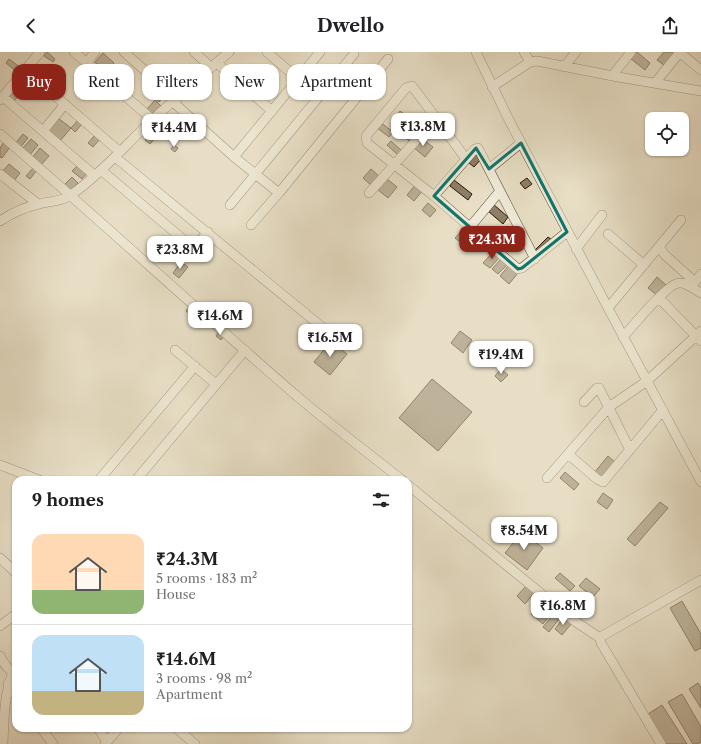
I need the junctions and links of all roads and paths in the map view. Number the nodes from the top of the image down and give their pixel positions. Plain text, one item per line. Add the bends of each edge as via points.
1 (40, 52) edge
2 (74, 52) edge
3 (95, 52) edge
4 (124, 52) edge
5 (194, 52) edge
6 (230, 52) edge
7 (267, 52) edge
8 (320, 52) edge
9 (476, 52) edge
10 (524, 52) edge
11 (576, 52) edge
12 (631, 52) edge
13 (680, 52) edge
14 (354, 54) dead end
15 (388, 60) dead end
16 (87, 62) junction
17 (530, 62) junction
18 (30, 64) edge
19 (310, 64) edge
20 (214, 65) junction
21 (564, 67) junction
22 (142, 69) edge
23 (287, 69) edge
24 (701, 70) edge
25 (612, 76) junction
26 (655, 83) junction
27 (12, 85) edge
28 (492, 87) junction
29 (700, 88) edge
30 (287, 92) edge
31 (1, 98) edge
32 (60, 100) edge
33 (175, 100) joint
34 (65, 104) junction
35 (272, 110) junction
36 (436, 118) junction
37 (153, 120) junction
38 (43, 131) junction
39 (0, 134) edge
40 (521, 143) junction
41 (118, 154) junction
42 (234, 157) junction
43 (466, 159) junction
44 (394, 164) junction
45 (489, 169) junction
46 (98, 172) junction
47 (0, 174) edge
48 (256, 174) junction
49 (500, 191) junction
50 (279, 193) junction
51 (369, 193) dead end
52 (71, 195) junction
53 (434, 196) junction
54 (38, 204) junction
55 (230, 205) dead end
56 (602, 215) dead end
57 (681, 220) dead end
58 (0, 221) edge
59 (251, 226) dead end
60 (470, 227) junction
61 (208, 232) junction
62 (567, 232) junction
63 (608, 234) dead end
64 (659, 247) junction
65 (576, 249) junction
66 (534, 259) junction
67 (644, 265) junction
68 (696, 281) edge
69 (701, 293) edge
70 (659, 298) junction
71 (608, 308) junction
72 (699, 336) edge
73 (623, 337) junction
74 (339, 341) dead end
75 (175, 350) dead end
76 (245, 350) junction
77 (195, 366) junction
78 (647, 381) junction
79 (216, 384) junction
80 (584, 402) dead end
81 (609, 408) junction
82 (663, 410) junction
83 (630, 450) junction
84 (568, 454) junction
85 (0, 465) edge
86 (29, 476) edge
87 (102, 476) edge
88 (139, 476) edge
89 (397, 476) edge
90 (547, 478) dead end
91 (701, 482) edge
92 (412, 488) edge
93 (1, 562) edge
94 (12, 570) edge
95 (701, 580) edge
96 (12, 617) edge
97 (0, 626) edge
98 (600, 638) junction
99 (0, 656) edge
100 (12, 670) edge
101 (12, 677) edge
102 (8, 684) junction
103 (12, 690) edge
104 (3, 696) edge
105 (44, 732) edge
106 (100, 732) edge
107 (116, 732) edge
108 (181, 732) edge
109 (106, 743) edge
110 (3, 744) edge
111 (53, 744) edge
112 (195, 744) edge
113 (661, 744) edge

1 - 18 street
2 - 16 street
3 - 16 street
4 - 22 street
5 - 20 street
6 - 20 street
7 - 23 street
8 - 19 street
9 - 28 street
10 - 17 street
11 - 21 street
12 - 25 street
13 - 24 street
13 - 26 street
14 - 48 street
15 - 50 street
16 - 37 street
17 - 21 street via 541,61
17 - 28 street
20 - 35 street
21 - 25 street
25 - 26 street
26 - 29 street
27 - 31 street
28 - 40 street
30 - 35 street
31 - 38 street
32 - 34 street
33 - 37 street
33 - 42 street
34 - 38 street
34 - 41 street
35 - 42 street
36 - 43 street
36 - 44 street
36 - 44 street via 415,88 406,88 365,138 367,143
37 - 41 street
38 - 46 street
39 - 52 street
40 - 45 street
40 - 62 street
41 - 46 street
41 - 61 street
42 - 48 street
43 - 45 street via 478,148
43 - 53 street
44 - 51 street
44 - 53 street
45 - 49 street
46 - 52 street
46 - 61 street via 190,246 196,245
47 - 54 street
48 - 50 street
48 - 55 street
49 - 60 street
49 - 66 street
50 - 59 street
52 - 54 street via 56,202
52 - 76 street
53 - 60 street
54 - 58 street
56 - 65 street
57 - 64 street
60 - 66 street via 518,269
61 - 74 street
62 - 65 street
62 - 66 street
63 - 67 street
64 - 67 street
64 - 68 street
65 - 71 street
67 - 71 street
68 - 69 street
68 - 70 street via 677,283
70 - 72 street
70 - 73 street
71 - 73 street
72 - 78 street
73 - 78 street
75 - 77 street
76 - 79 street
76 - 89 street via 299,398
77 - 79 street
77 - 87 street
78 - 81 street
78 - 82 street
79 - 88 street
80 - 81 street via 599,388
81 - 83 street
81 - 84 street
82 - 83 street
82 - 91 street
83 - 84 street via 603,482
84 - 90 street
85 - 86 street
92 - 98 street via 576,622
93 - 94 street
95 - 98 street
96 - 97 street
98 - 113 street
99 - 100 street
101 - 102 street
102 - 103 street
102 - 104 street
104 - 110 street
105 - 111 street
106 - 109 street
107 - 109 street
108 - 112 street

